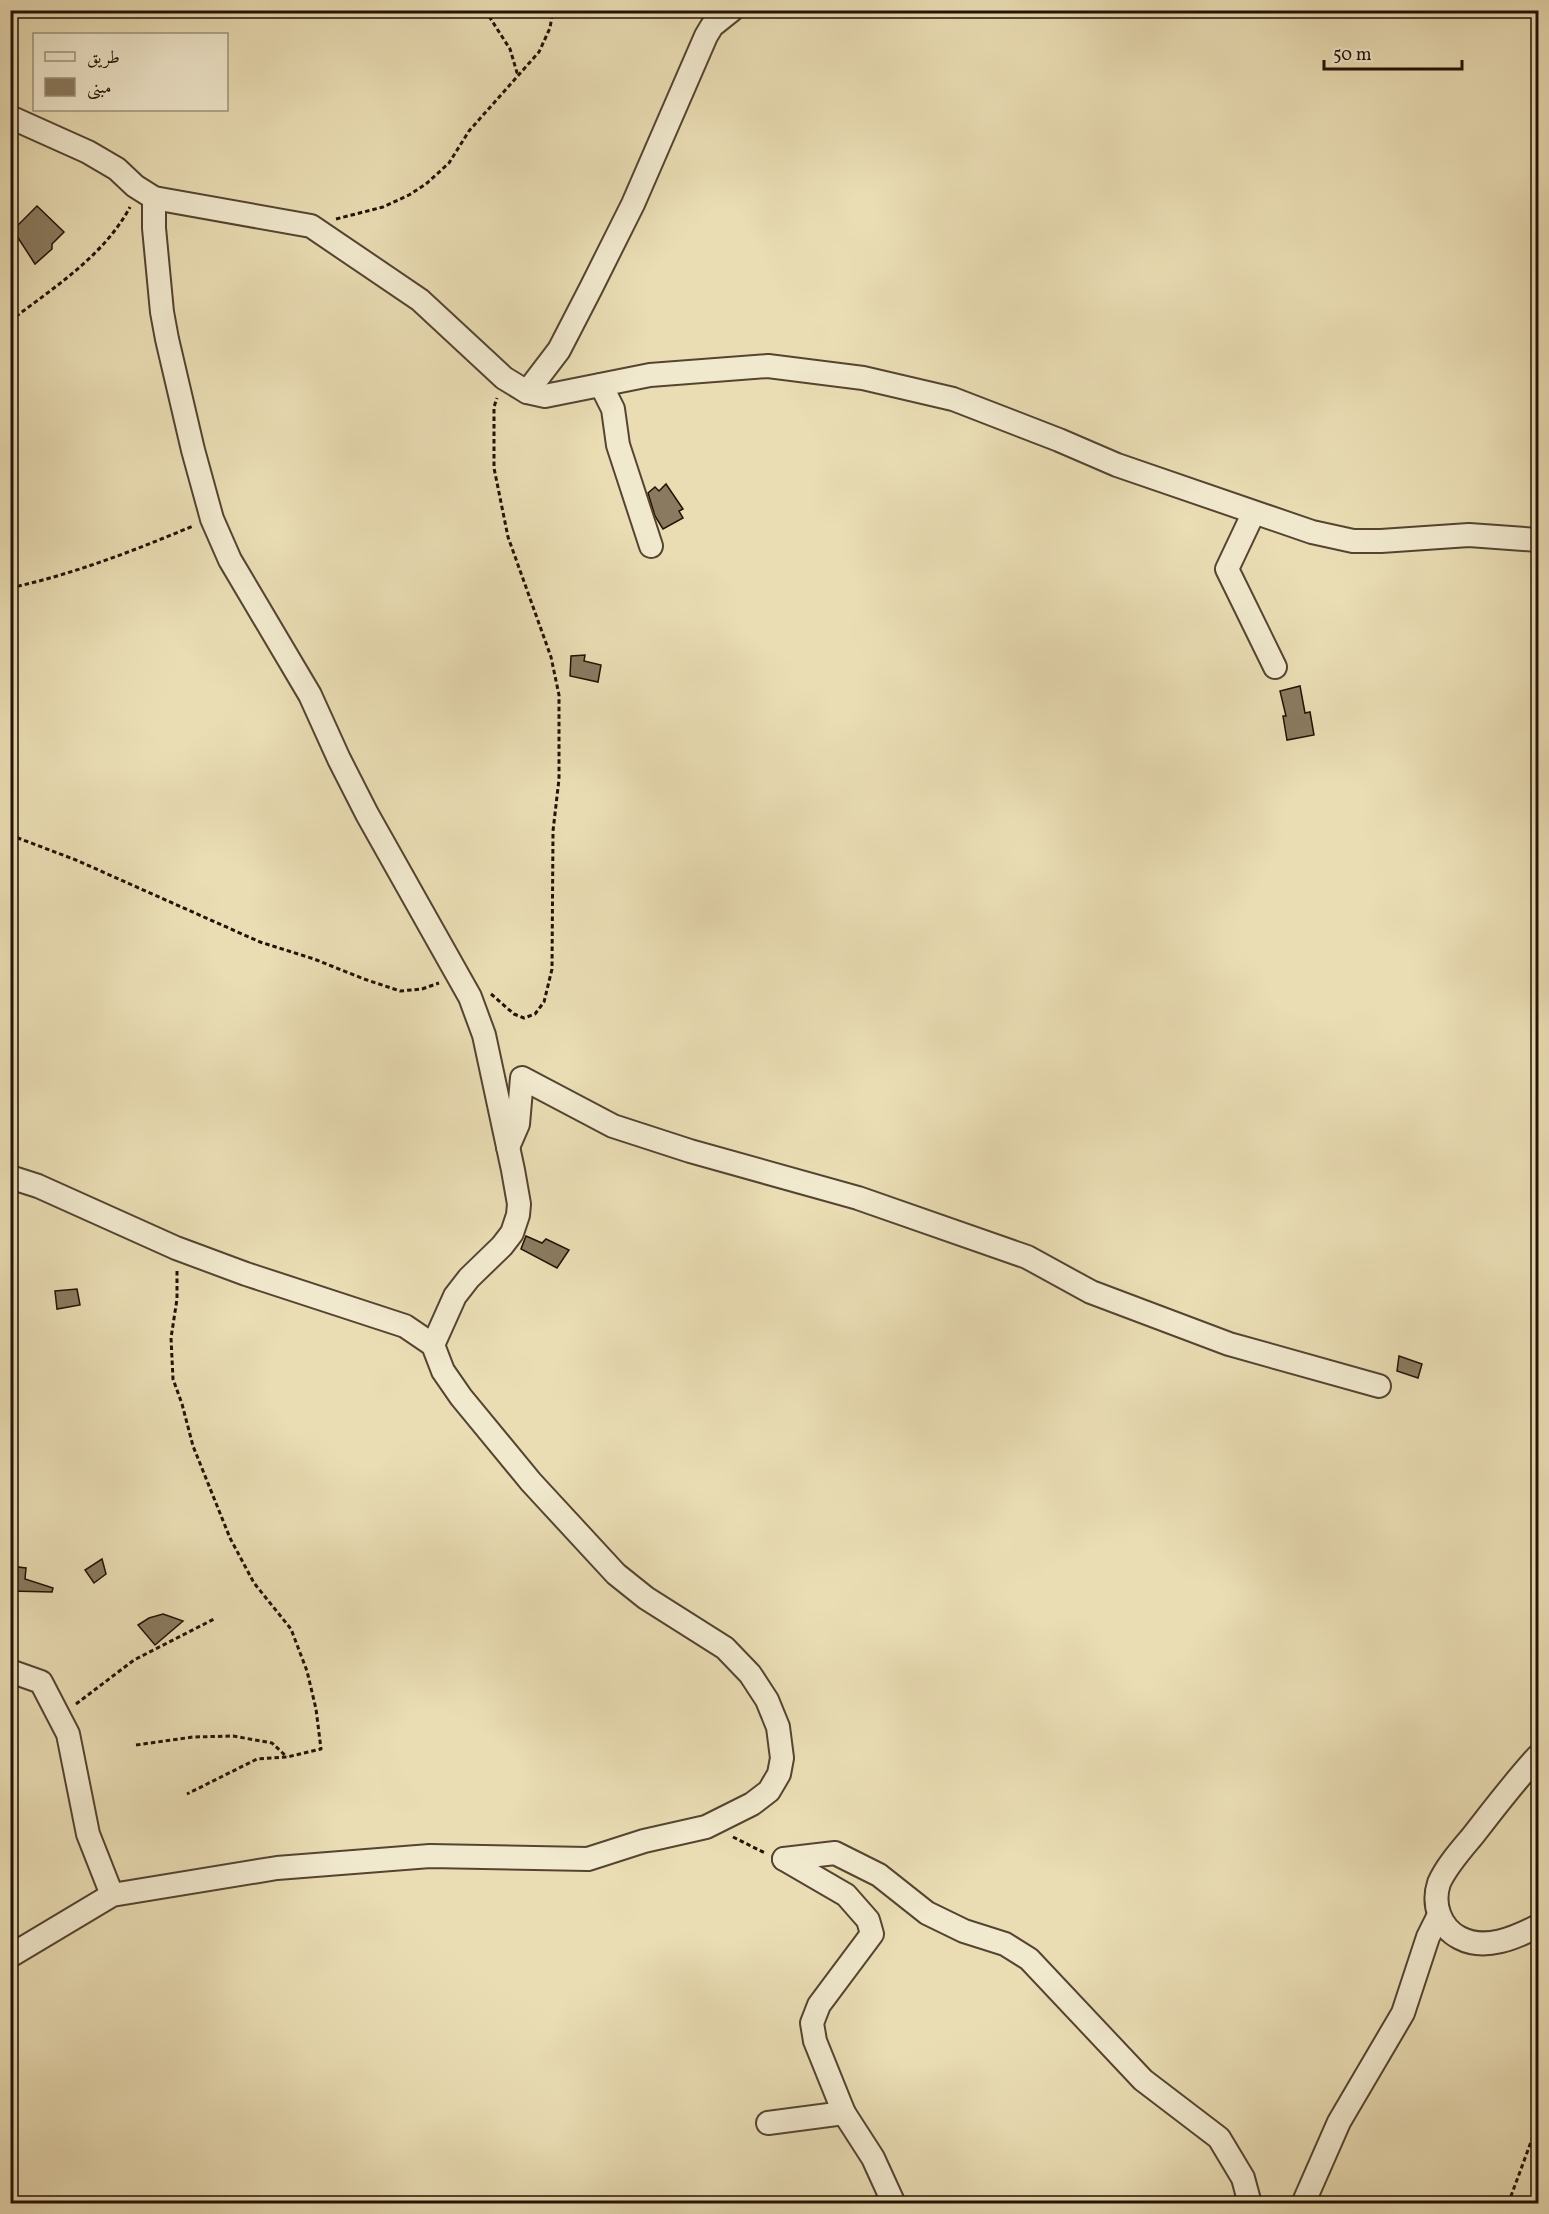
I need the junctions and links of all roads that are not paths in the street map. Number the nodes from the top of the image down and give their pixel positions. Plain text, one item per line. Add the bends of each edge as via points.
1 (732, 10) edge
2 (10, 117) edge
3 (154, 198) junction
4 (601, 385) junction
5 (527, 393) junction
6 (1253, 514) junction
7 (1539, 540) edge
8 (651, 546) dead end
9 (1275, 667) dead end
10 (508, 1147) junction
11 (10, 1177) edge
12 (433, 1345) junction
13 (1379, 1386) dead end
14 (10, 1671) edge
15 (1539, 1756) edge
16 (112, 1895) junction
17 (1439, 1915) junction
18 (1539, 1926) edge
19 (10, 1956) edge
20 (844, 2113) junction
21 (768, 2123) dead end
22 (894, 2204) edge
23 (1250, 2204) edge
24 (1303, 2204) edge

1 - 5 street via 706,36 633,204 587,297 558,350
2 - 3 street via 88,152
3 - 5 street via 311,226 420,300 484,362
3 - 10 street via 165,330 212,519 230,560 310,695 367,814 470,997 484,1035
4 - 5 street via 545,396
4 - 6 street via 650,375 768,366 863,378 953,399
4 - 8 street via 613,409 618,445
6 - 7 street via 1353,541 1469,535
6 - 9 street via 1227,569
10 - 12 street via 519,1204 516,1225 502,1246 455,1296
10 - 13 street via 518,1124 522,1078 613,1126 858,1198 1027,1257 1091,1292 1229,1344
11 - 12 street via 176,1248 405,1326
12 - 16 street via 443,1371 461,1396 531,1482 616,1574 646,1598 725,1648 750,1674 778,1727 782,1758 779,1774 769,1791 752,1804 706,1827 588,1859 418,1857 277,1868
14 - 16 street via 41,1682 68,1734 88,1834
15 - 17 street via 1439,1883
16 - 19 street
17 - 18 street via 1456,1936 1482,1943 1500,1942
17 - 24 street via 1402,2013 1339,2122
20 - 21 street
20 - 22 street via 873,2158
20 - 23 street via 815,2042 813,2023 819,2006 872,1934 868,1920 846,1895 784,1859 835,1853 879,1875 927,1913 964,1931 1005,1944 1029,1959 1143,2080 1219,2138 1243,2178

